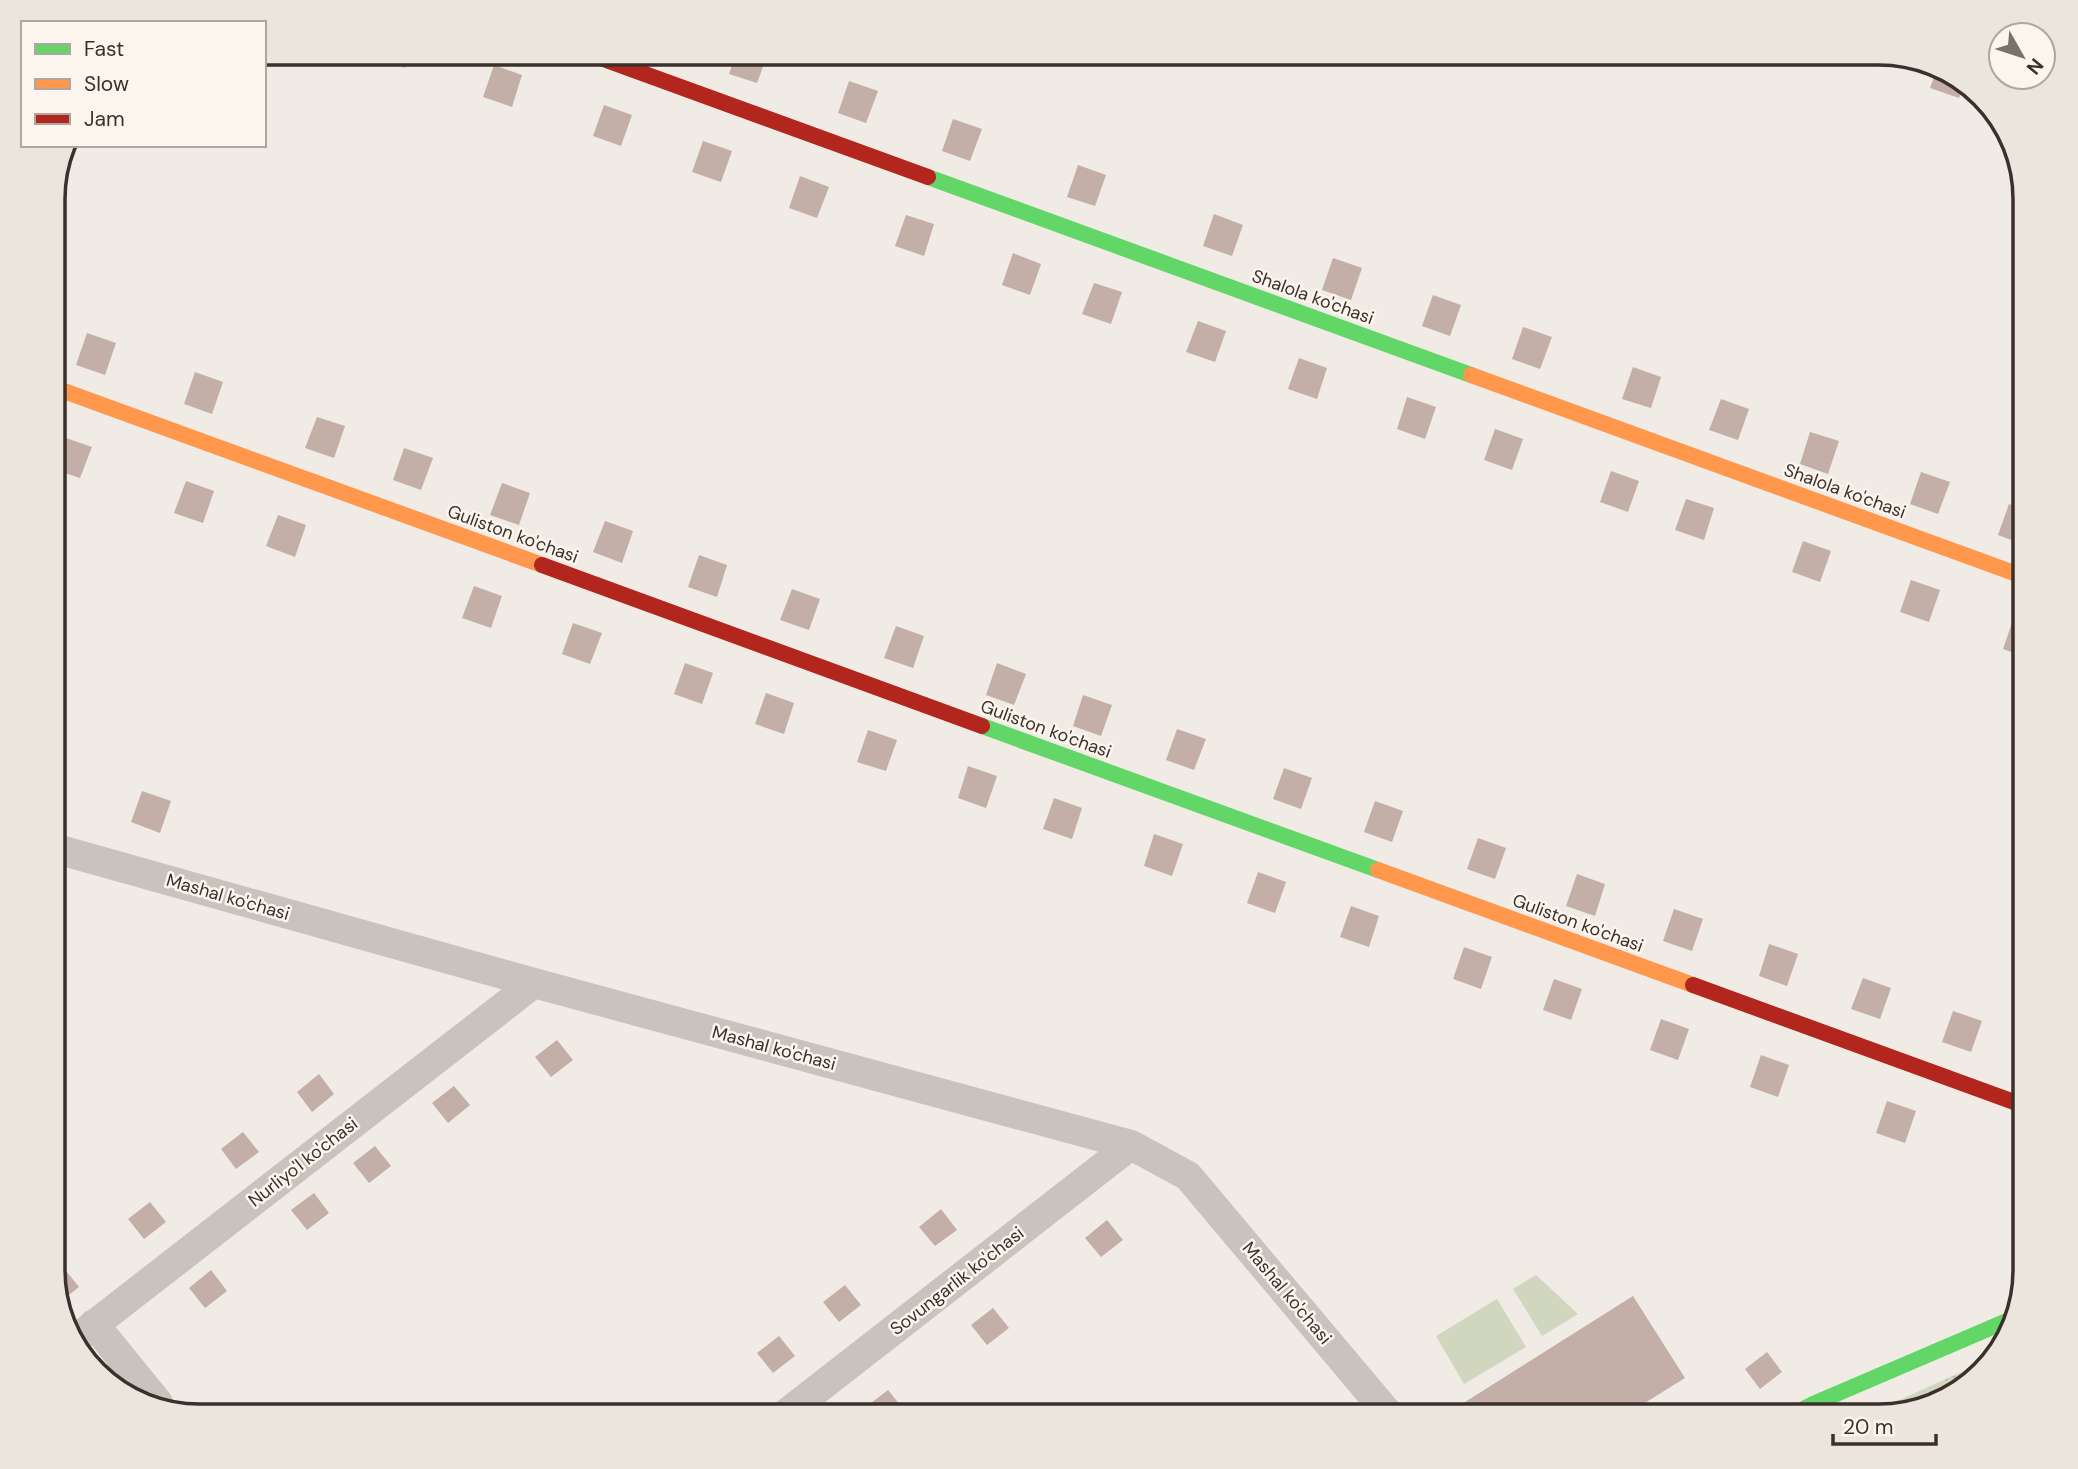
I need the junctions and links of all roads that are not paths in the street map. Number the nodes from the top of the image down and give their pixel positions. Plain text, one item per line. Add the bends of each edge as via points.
1 (623, 65) edge
2 (65, 391) edge
3 (2013, 573) edge
4 (65, 851) edge
5 (534, 983) junction
6 (2013, 1102) edge
7 (1131, 1145) junction
8 (2003, 1323) edge
9 (83, 1333) edge
10 (148, 1394) edge
11 (798, 1404) edge
12 (1380, 1404) edge
13 (1813, 1404) edge

1 - 3 street, Shalola ko'chasi
2 - 6 street, Guliston ko'chasi
4 - 5 street, Mashal ko'chasi
5 - 7 street, Mashal ko'chasi
5 - 9 street, Nurliyo'l ko'chasi
7 - 11 street, Sovungarlik ko'chasi
7 - 12 street, Mashal ko'chasi via 1188,1176
8 - 13 street
9 - 10 street

